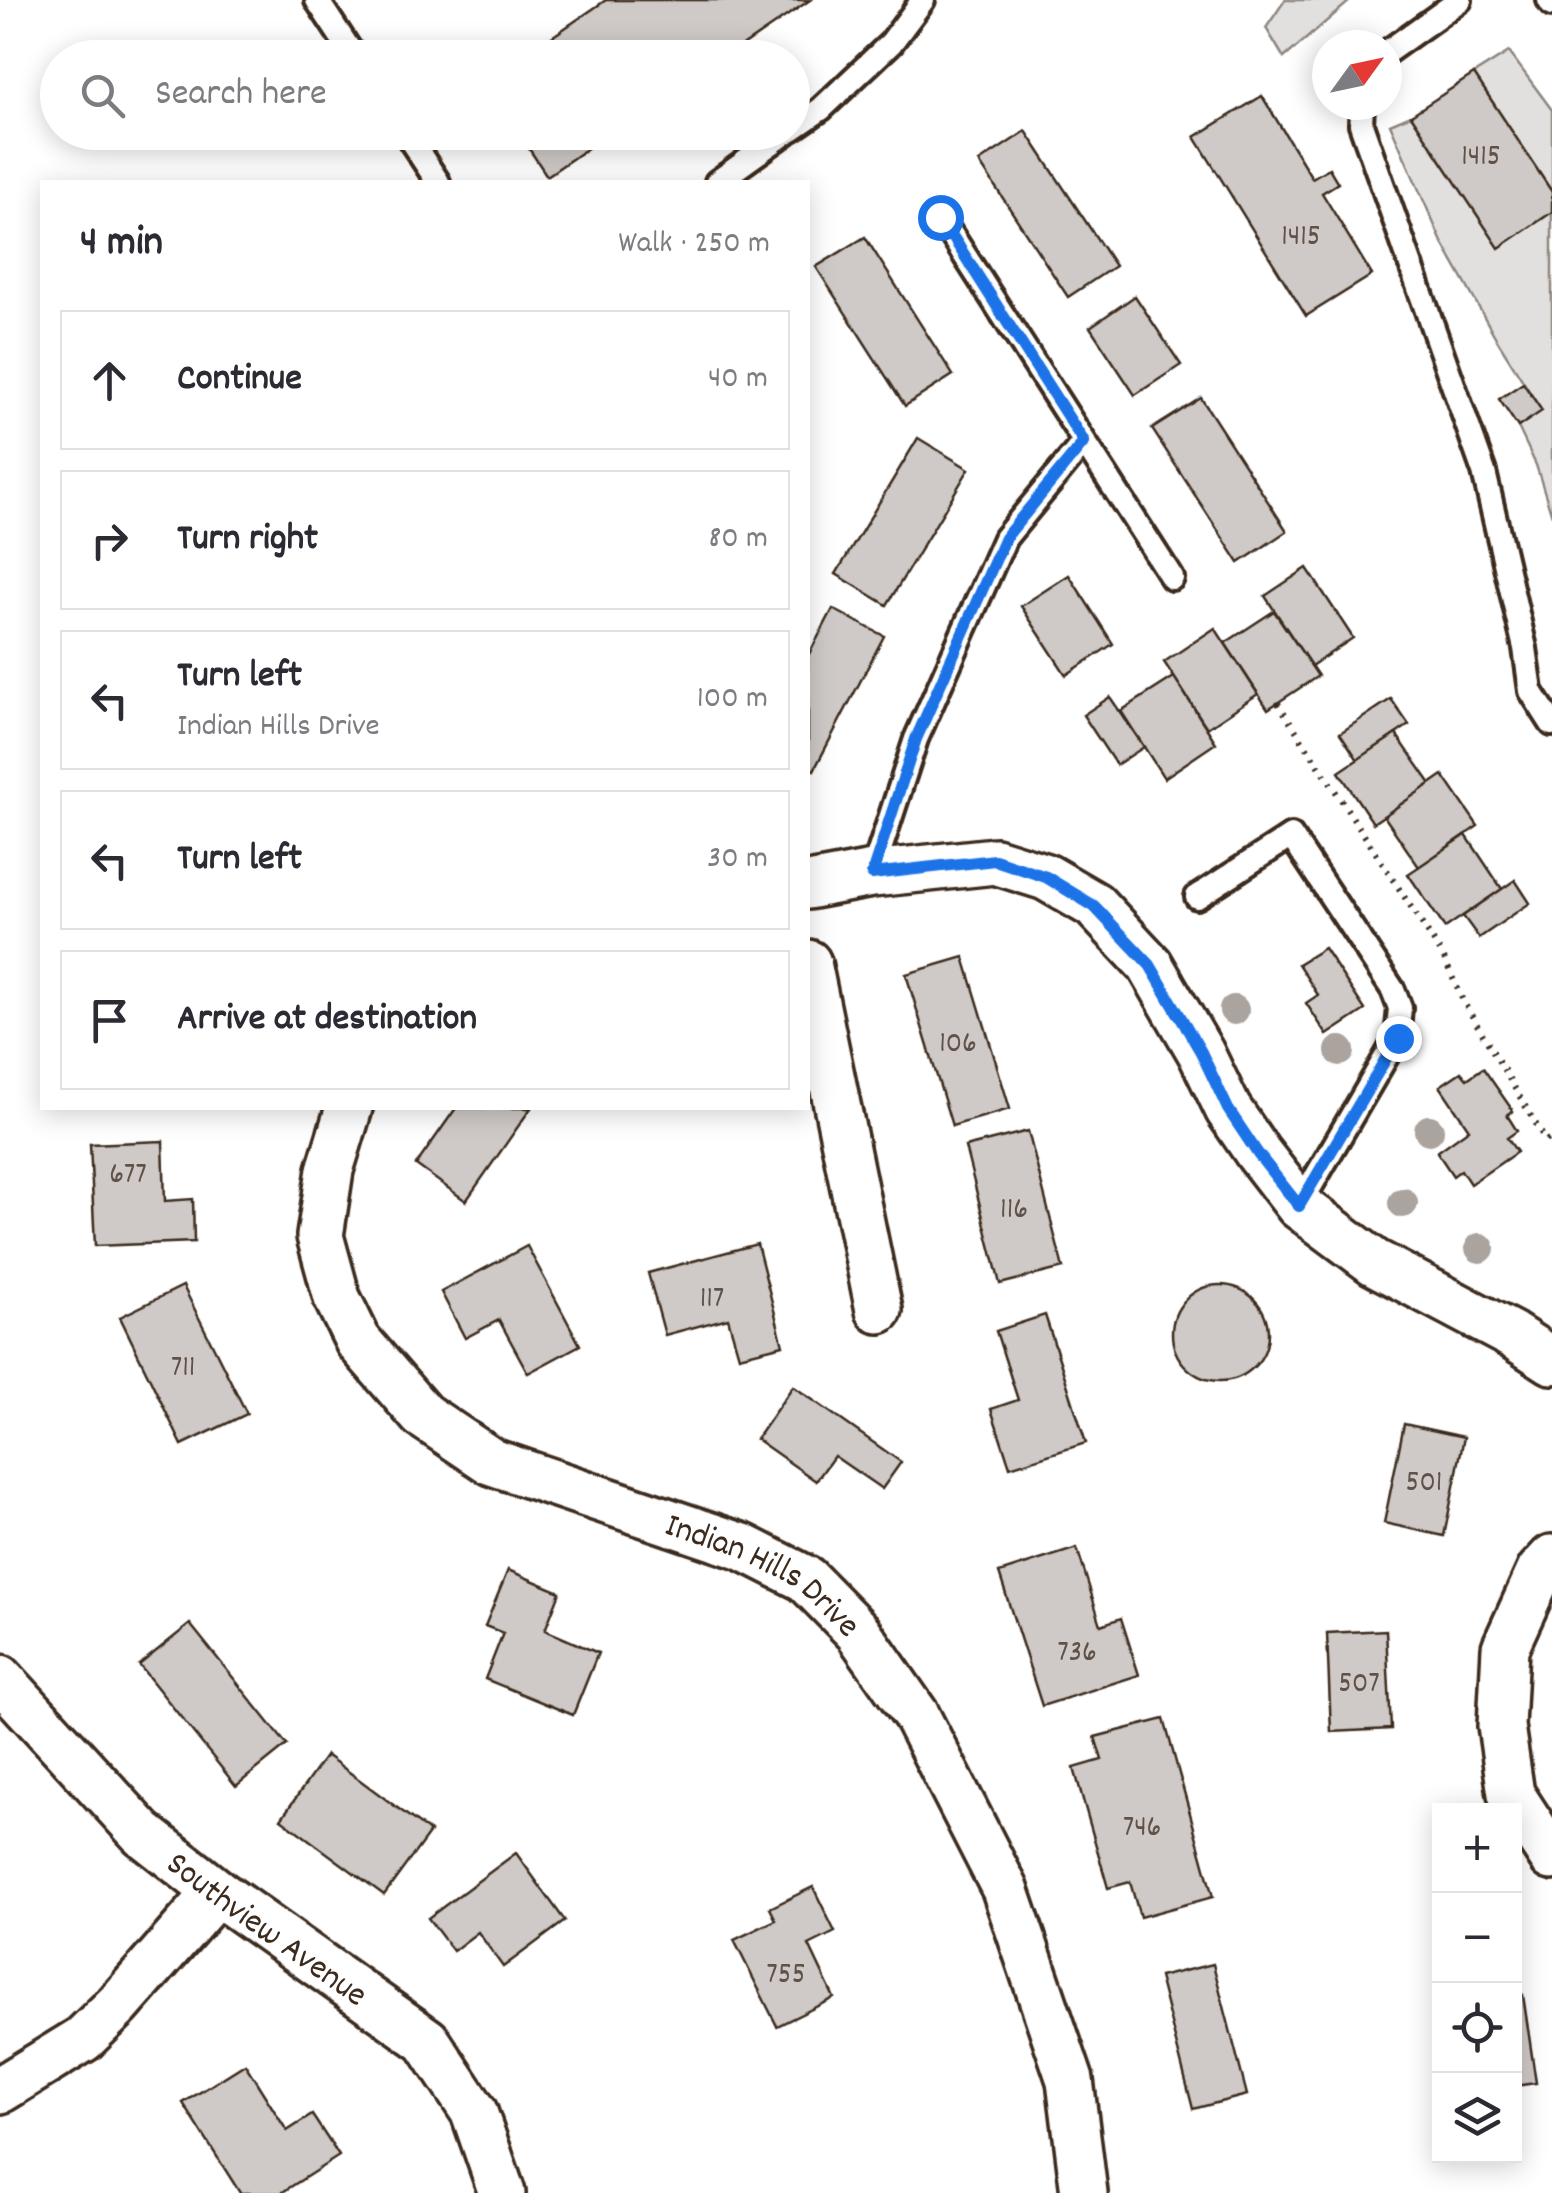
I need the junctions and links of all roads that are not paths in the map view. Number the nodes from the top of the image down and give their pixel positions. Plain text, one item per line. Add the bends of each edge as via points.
1 (317, 0) edge
2 (923, 0) edge
3 (1460, 0) edge
4 (343, 40) edge
5 (1402, 41) edge
6 (810, 116) edge
7 (1360, 120) edge
8 (417, 150) edge
9 (763, 150) edge
10 (437, 180) edge
11 (720, 180) edge
12 (940, 217) dead end
13 (1084, 442) junction
14 (1172, 578) dead end
15 (1552, 724) edge
16 (872, 874) junction
17 (810, 886) edge
18 (1197, 898) dead end
19 (810, 973) edge
20 (348, 1110) edge
21 (1299, 1206) junction
22 (879, 1310) dead end
23 (1552, 1360) edge
24 (1552, 1558) edge
25 (0, 1678) edge
26 (1552, 1857) edge
27 (216, 1892) junction
28 (0, 2090) edge
29 (502, 2193) edge
30 (1084, 2193) edge

1 - 4 lane
2 - 6 lane via 890,43
3 - 5 lane
7 - 15 lane via 1484,472 1531,692
8 - 10 lane
9 - 11 lane
12 - 13 lane
13 - 14 lane
13 - 16 lane via 1005,538 916,739
16 - 17 street
16 - 21 street via 995,860 1046,877 1094,906 1150,965 1228,1109
18 - 21 lane via 1291,836 1400,1008 1398,1038
19 - 22 street
20 - 30 street, Indian Hills Drive via 320,1236 336,1298 358,1341 422,1415 492,1462 744,1547 806,1579 858,1632 916,1715 1005,1890 1070,2080
21 - 23 street via 1374,1262
24 - 26 street via 1540,1570 1505,1648 1501,1726 1511,1794
25 - 27 street, Southview Avenue via 142,1833
27 - 28 street via 84,2038
27 - 29 street, Southview Avenue via 427,2041 474,2112

